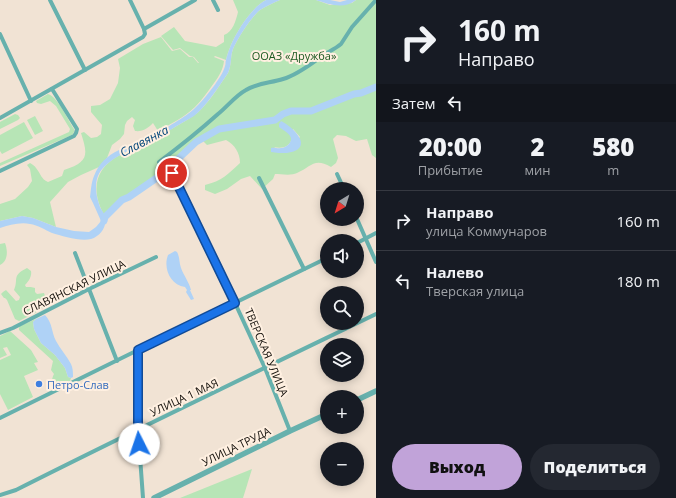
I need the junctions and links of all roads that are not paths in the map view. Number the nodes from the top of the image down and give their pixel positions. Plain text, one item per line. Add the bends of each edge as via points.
1 (50, 0) edge
2 (130, 0) edge
3 (195, 0) edge
4 (213, 0) edge
5 (376, 0) edge
6 (218, 10) dead end
7 (144, 29) junction
8 (0, 34) edge
9 (85, 70) junction
10 (52, 89) junction
11 (31, 101) junction
12 (0, 118) edge
13 (159, 162) dead end
14 (0, 171) edge
15 (172, 173) dead end
16 (337, 174) dead end
17 (259, 178) dead end
18 (341, 182) edge
19 (360, 226) edge
20 (376, 233) edge
21 (365, 238) junction
22 (75, 253) dead end
23 (156, 257) dead end
24 (320, 261) edge
25 (376, 262) edge
26 (304, 269) junction
27 (89, 289) junction
28 (235, 303) junction
29 (376, 314) edge
30 (0, 333) edge
31 (138, 350) junction
32 (117, 361) junction
33 (265, 368) junction
34 (376, 391) edge
35 (364, 397) edge
36 (320, 417) edge
37 (0, 418) edge
38 (138, 429) junction
39 (290, 431) junction
40 (0, 495) edge
41 (143, 498) edge
42 (154, 498) edge

1 - 9 street
2 - 7 street
3 - 7 street
4 - 6 street
5 - 13 street via 338,46 290,77 260,84 244,91
7 - 9 street via 145,34 140,40
8 - 11 street
9 - 10 street
10 - 11 street
10 - 14 street via 77,129 76,133
11 - 12 street
15 - 28 street, ТВЕРСКАЯ УЛИЦА
16 - 18 street
17 - 26 street
19 - 21 street
20 - 21 street
21 - 25 street
22 - 27 street
23 - 27 street, СЛАВЯНСКАЯ УЛИЦА
24 - 26 street
26 - 28 street
27 - 30 street, СЛАВЯНСКАЯ УЛИЦА
27 - 32 street
28 - 31 street
28 - 33 street, ТВЕРСКАЯ УЛИЦА
29 - 33 street, УЛИЦА 1 МАЯ
31 - 32 street
31 - 38 street
32 - 37 street
33 - 38 street, УЛИЦА 1 МАЯ
33 - 39 street, ТВЕРСКАЯ УЛИЦА
34 - 35 street
36 - 39 street, УЛИЦА ТРУДА
38 - 40 street, УЛИЦА 1 МАЯ via 16,490
38 - 41 street
39 - 42 street, УЛИЦА ТРУДА

